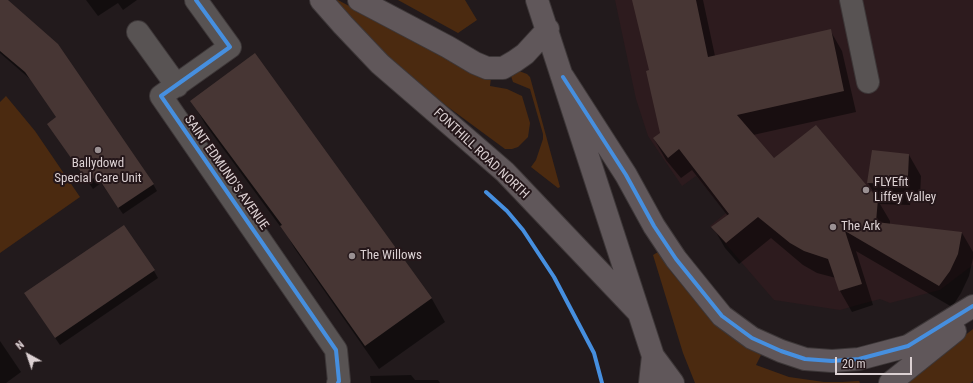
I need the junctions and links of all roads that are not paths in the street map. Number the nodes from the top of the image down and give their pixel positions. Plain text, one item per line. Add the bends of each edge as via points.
1 (196, 0) edge
2 (322, 0) edge
3 (359, 0) edge
4 (537, 0) edge
5 (851, 0) edge
6 (548, 29) junction
7 (138, 32) dead end
8 (563, 77) junction
9 (868, 82) dead end
10 (176, 86) junction
11 (973, 306) edge
12 (638, 312) junction
13 (973, 316) edge
14 (654, 356) junction
15 (338, 383) edge
16 (650, 383) edge
17 (673, 383) edge
18 (890, 383) edge

1 - 10 street, SAINT EDMUND'S AVENUE via 230,47
2 - 12 main road, FONTHILL ROAD NORTH via 380,64 505,172
3 - 6 main road via 487,68 503,68 515,62
4 - 6 main road, FONTHILL ROAD NORTH
5 - 9 street
6 - 8 main road, FONTHILL ROAD NORTH
7 - 10 street
8 - 11 main road via 676,259 722,316 752,338 806,359 859,359 908,346
8 - 12 main road, FONTHILL ROAD NORTH
10 - 15 street, SAINT EDMUND'S AVENUE via 161,96 336,350
12 - 14 main road, FONTHILL ROAD NORTH
13 - 18 main road
14 - 16 main road, FONTHILL ROAD NORTH
14 - 17 main road, FONTHILL ROAD NORTH

